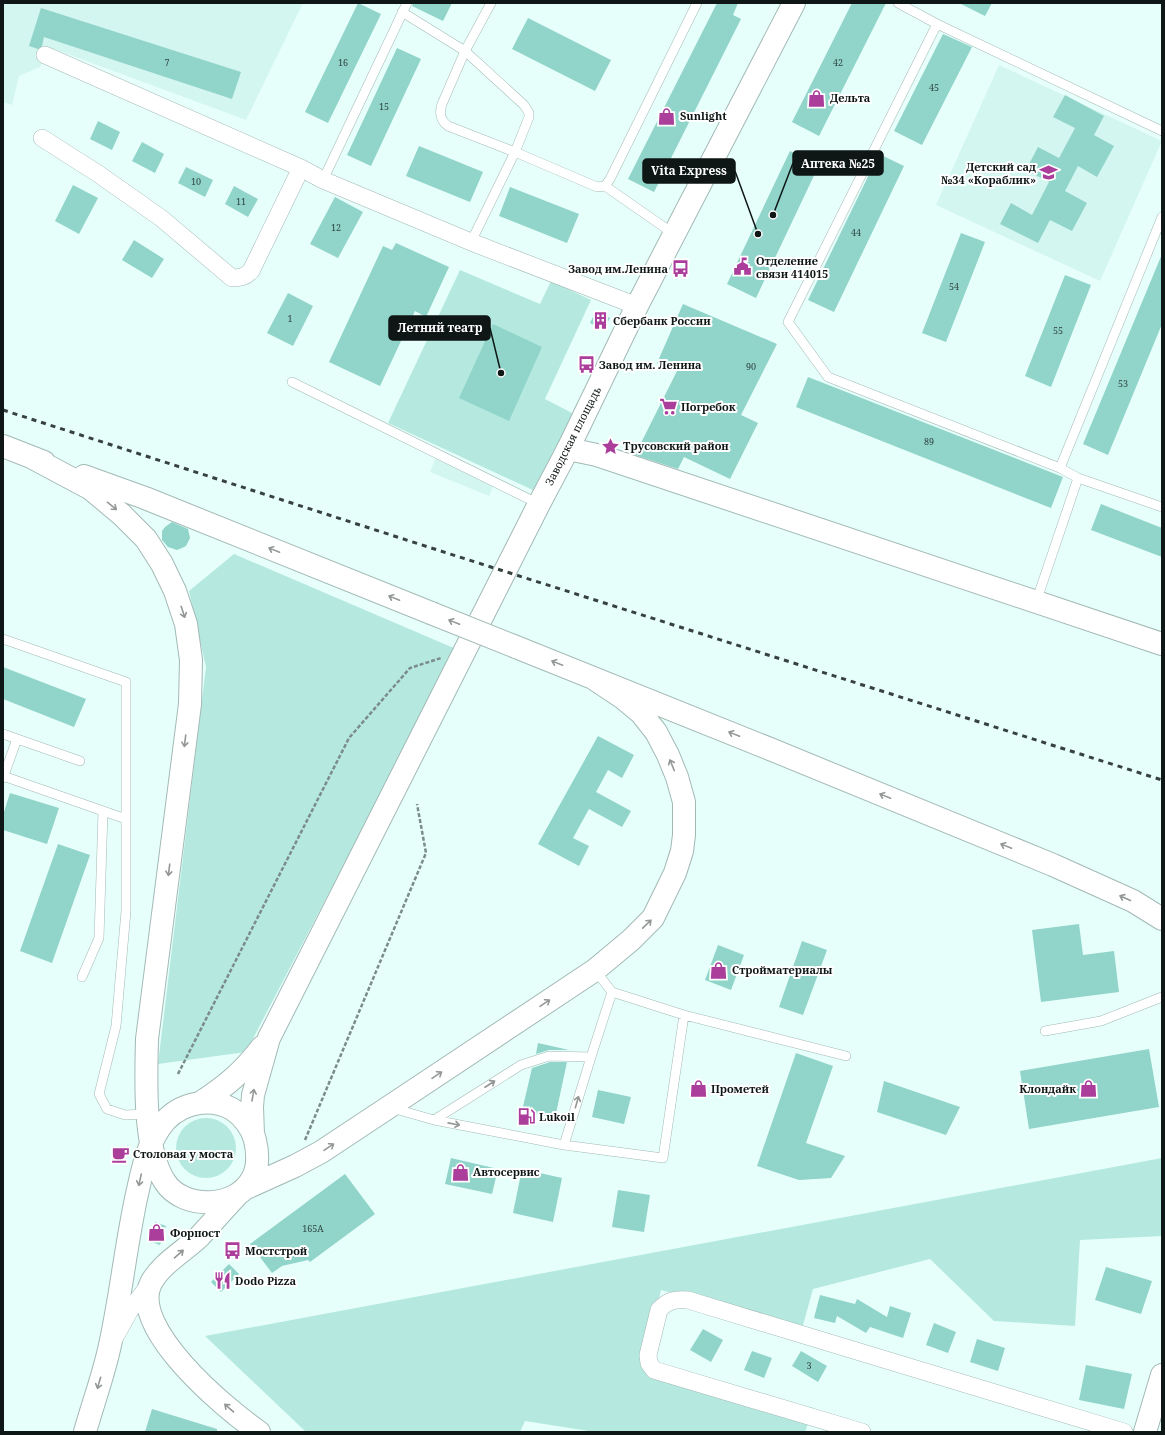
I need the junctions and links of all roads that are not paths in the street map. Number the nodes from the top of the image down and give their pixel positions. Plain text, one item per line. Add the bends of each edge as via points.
1 (407, 3) edge
2 (491, 3) edge
3 (697, 3) edge
4 (794, 3) edge
5 (898, 3) edge
6 (402, 12) junction
7 (937, 24) junction
8 (465, 51) junction
9 (45, 55) dead end
10 (1162, 131) edge
11 (42, 138) dead end
12 (515, 152) junction
13 (301, 168) junction
14 (323, 180) junction
15 (605, 186) junction
16 (1162, 217) edge
17 (674, 234) junction
18 (471, 242) junction
19 (637, 306) junction
20 (292, 382) dead end
21 (3, 446) edge
22 (568, 449) junction
23 (31, 457) junction
24 (1060, 468) junction
25 (1078, 478) junction
26 (539, 504) junction
27 (1162, 507) edge
28 (1036, 602) junction
29 (3, 639) edge
30 (1162, 644) edge
31 (593, 678) junction
32 (3, 734) edge
33 (16, 739) junction
34 (80, 761) dead end
35 (3, 777) edge
36 (103, 811) junction
37 (126, 819) junction
38 (1161, 917) edge
39 (595, 970) junction
40 (82, 977) dead end
41 (612, 992) junction
42 (1162, 997) edge
43 (684, 1015) junction
44 (1044, 1031) dead end
45 (269, 1038) junction
46 (846, 1056) dead end
47 (590, 1057) junction
48 (200, 1103) junction
49 (389, 1107) junction
50 (148, 1114) junction
51 (434, 1120) junction
52 (253, 1134) junction
53 (152, 1143) junction
54 (564, 1145) junction
55 (241, 1192) junction
56 (155, 1277) junction
57 (110, 1346) junction
58 (1162, 1375) edge
59 (85, 1432) edge
60 (259, 1432) edge
61 (862, 1432) edge
62 (1124, 1432) edge
63 (1145, 1432) edge

1 - 6 lane
2 - 8 lane
3 - 15 lane
4 - 17 main road, Заводская площадь
5 - 7 lane
6 - 8 lane
6 - 14 lane
7 - 10 lane
7 - 24 lane via 788,322 828,377
8 - 12 lane via 527,108 529,117
8 - 12 lane via 442,104 441,118 448,126
9 - 13 street
11 - 13 street via 161,218 232,278 239,278 251,271
12 - 15 lane via 597,188
12 - 18 lane
13 - 14 street
14 - 18 street
15 - 17 lane
16 - 24 lane
17 - 19 main road, Заводская площадь
18 - 19 street
19 - 22 main road, Заводская площадь
20 - 26 lane
21 - 23 main road
22 - 26 main road, Заводская площадь
22 - 28 main road via 597,455
31 -> 23 main road, bridge via 146,498
23 -> 50 main road via 91,489 146,539 175,591 186,624 191,660 190,704 147,1040
24 - 25 lane
25 - 27 lane
25 - 28 lane
26 - 45 main road, Заводская площадь
28 - 30 main road
29 - 37 lane via 126,682
38 -> 31 main road via 1133,901 1052,865
39 -> 31 main road via 653,918 675,873 682,851 684,802 677,777 656,732 641,713
32 - 33 lane
33 - 34 lane
33 - 35 lane
35 - 36 lane
36 - 37 lane
36 - 40 lane via 99,938
37 - 50 lane via 126,911 116,1026 99,1094 107,1110 125,1114
39 - 41 lane
49 -> 39 main road
41 - 43 lane
41 - 47 lane
42 - 44 lane via 1101,1021
43 - 46 lane
43 - 54 lane via 663,1158
45 - 48 main road via 244,1069
52 -> 45 main road via 253,1095
51 -> 47 lane via 521,1065 549,1056
54 -> 47 lane
48 - 52 main road via 218,1103 236,1112
48 - 53 main road via 181,1108 170,1116
49 - 51 lane
55 -> 49 main road via 321,1152
50 - 53 main road
51 -> 54 lane
52 - 55 main road via 257,1163 252,1180
53 - 55 main road via 159,1170 165,1183 174,1193 188,1199 216,1202
53 -> 57 main road via 132,1218
56 -> 55 main road
56 - 57 street via 130,1310
60 -> 56 main road via 187,1370 159,1335 147,1300 150,1285
57 -> 59 main road
58 - 63 main road
61 - 62 street via 654,1370 649,1363 648,1355 659,1310 671,1300 688,1300

